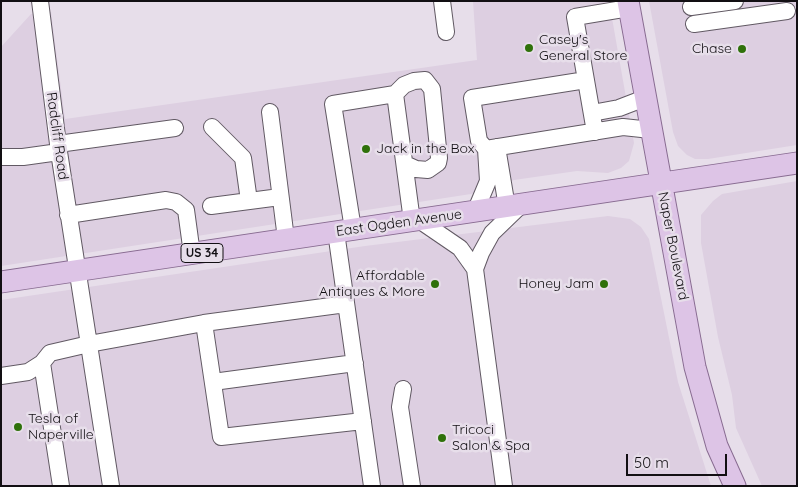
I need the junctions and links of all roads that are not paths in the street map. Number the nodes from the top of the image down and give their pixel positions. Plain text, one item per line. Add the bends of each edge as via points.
1 (40, 1) edge
2 (442, 1) edge
3 (735, 1) edge
4 (629, 5) edge
5 (786, 7) dead end
6 (446, 32) dead end
7 (586, 80) junction
8 (395, 94) junction
9 (645, 98) junction
10 (270, 112) dead end
11 (398, 113) junction
12 (592, 113) junction
13 (212, 127) dead end
14 (175, 128) dead end
15 (651, 130) junction
16 (595, 132) junction
17 (58, 148) junction
18 (491, 148) junction
19 (1, 157) edge
20 (797, 163) edge
21 (405, 164) junction
22 (346, 182) junction
23 (661, 183) junction
24 (280, 197) junction
25 (249, 201) junction
26 (211, 206) dead end
27 (514, 206) junction
28 (475, 212) junction
29 (68, 216) junction
30 (416, 220) junction
31 (345, 231) junction
32 (286, 240) junction
33 (192, 254) junction
34 (475, 269) junction
35 (78, 270) junction
36 (1, 282) edge
37 (346, 304) junction
38 (204, 323) junction
39 (89, 344) junction
40 (42, 363) junction
41 (355, 363) junction
42 (1, 376) edge
43 (213, 382) junction
44 (403, 389) dead end
45 (363, 421) junction
46 (61, 486) edge
47 (111, 486) edge
48 (372, 486) edge
49 (412, 486) edge
50 (504, 486) edge
51 (735, 486) edge

1 - 17 street, Radcliff Road
2 - 6 street
3 - 5 street via 692,16
4 - 7 street via 576,17
4 - 9 main road, Naper Boulevard
7 - 12 street
7 - 18 street via 472,98 479,141
8 - 11 street
8 - 21 street via 414,81 425,80 432,89 438,163 428,170
8 - 22 street via 333,104
9 - 12 street via 619,108
9 - 15 main road, Naper Boulevard
10 - 24 street
11 - 21 street
11 - 22 street via 385,100 347,107 344,117 350,158
12 - 16 street
13 - 25 street via 243,158
14 - 17 street
15 - 16 street via 632,127
15 - 23 main road, Naper Boulevard
16 - 18 street
17 - 19 street via 23,157
17 - 29 street, Radcliff Road
18 - 27 street
18 - 28 street via 488,181
20 - 23 main road, East Ogden Avenue / US 34
21 - 30 street
22 - 31 street
23 - 27 main road, East Ogden Avenue / US 34
23 - 51 main road, Naper Boulevard via 695,367 717,446
24 - 25 street
24 - 32 street
25 - 26 street
27 - 28 main road, East Ogden Avenue / US 34
27 - 34 street via 492,233
28 - 30 main road, East Ogden Avenue / US 34
29 - 33 street via 166,200 176,202 186,210
29 - 35 street, Radcliff Road
30 - 31 main road, East Ogden Avenue / US 34
30 - 34 street via 460,248
31 - 32 main road, East Ogden Avenue / US 34
31 - 37 street
32 - 33 main road, East Ogden Avenue / US 34
33 - 35 main road, East Ogden Avenue / US 34
34 - 50 street
35 - 36 main road, East Ogden Avenue / US 34
35 - 39 street, Radcliff Road
37 - 38 street
37 - 41 street
38 - 39 street
38 - 43 street
39 - 40 street via 50,353
39 - 47 street, Radcliff Road
40 - 42 street via 28,372
40 - 46 street
41 - 43 street
41 - 45 street
43 - 45 street via 221,437
44 - 49 street via 400,408
45 - 48 street

